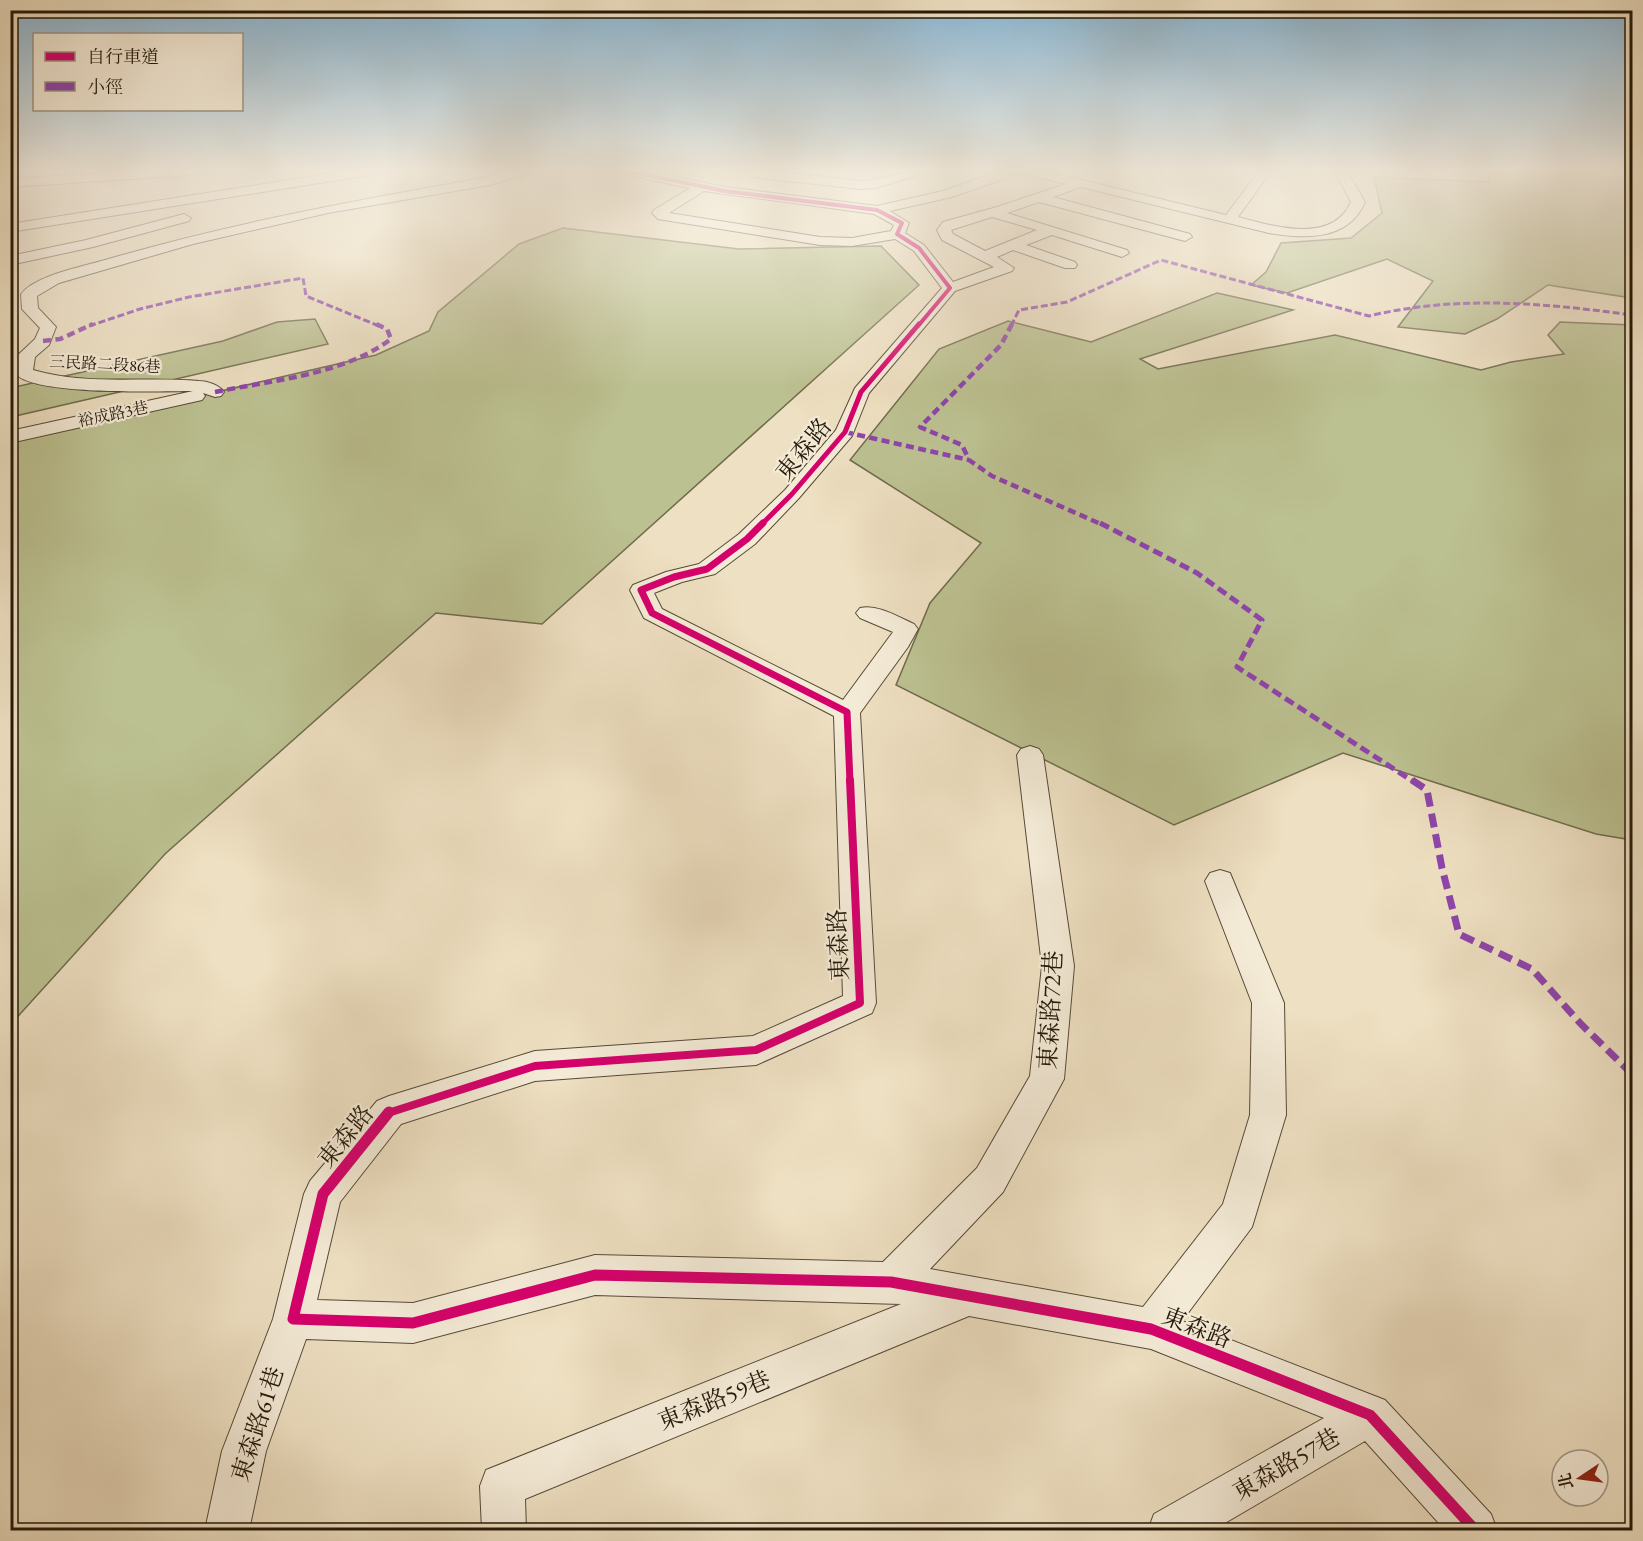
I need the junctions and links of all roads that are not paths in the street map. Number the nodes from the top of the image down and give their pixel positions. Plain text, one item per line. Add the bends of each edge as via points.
1 (91, 243) edge
2 (180, 243) edge
3 (911, 243) edge
4 (960, 243) edge
5 (1020, 243) edge
6 (1091, 243) edge
7 (1012, 246) junction
8 (1122, 253) dead end
9 (986, 255) junction
10 (10, 261) edge
11 (1070, 265) dead end
12 (950, 288) junction
13 (215, 392) joint
14 (10, 436) edge
15 (868, 613) dead end
16 (848, 712) junction
17 (1030, 755) dead end
18 (1220, 881) dead end
19 (891, 1282) junction
20 (967, 1297) junction
21 (293, 1318) junction
22 (1150, 1329) junction
23 (1370, 1415) junction
24 (227, 1530) edge
25 (504, 1530) edge
26 (1170, 1530) edge
27 (1475, 1530) edge

1 - 10 street
2 - 13 street, 三民路二段86巷 via 54,280 29,294 30,309 48,327 43,341 27,355 24,373 41,380 201,386
3 - 12 street
4 - 9 street
5 - 7 street
6 - 8 street
7 - 9 street
7 - 11 street
9 - 12 street via 1007,268
12 - 16 street, 東森路 via 861,392 845,432 747,539 707,569 674,576 641,590 652,613
13 - 14 street, 裕成路3巷
15 - 16 street via 906,629
16 - 21 street, 東森路 via 860,1003 756,1050 535,1066 389,1112 323,1194
17 - 19 street, 東森路72巷 via 1058,966 1047,1079 990,1180
18 - 22 street via 1268,1003 1268,1115 1239,1214
19 - 20 street, 東森路
19 - 21 street, 東森路 via 595,1275 413,1323
20 - 22 street, 東森路
20 - 25 street, 東森路59巷 via 502,1486
21 - 24 street, 東森路61巷 via 244,1451
22 - 23 street, 東森路
23 - 26 street, 東森路57巷
23 - 27 street, 東森路

